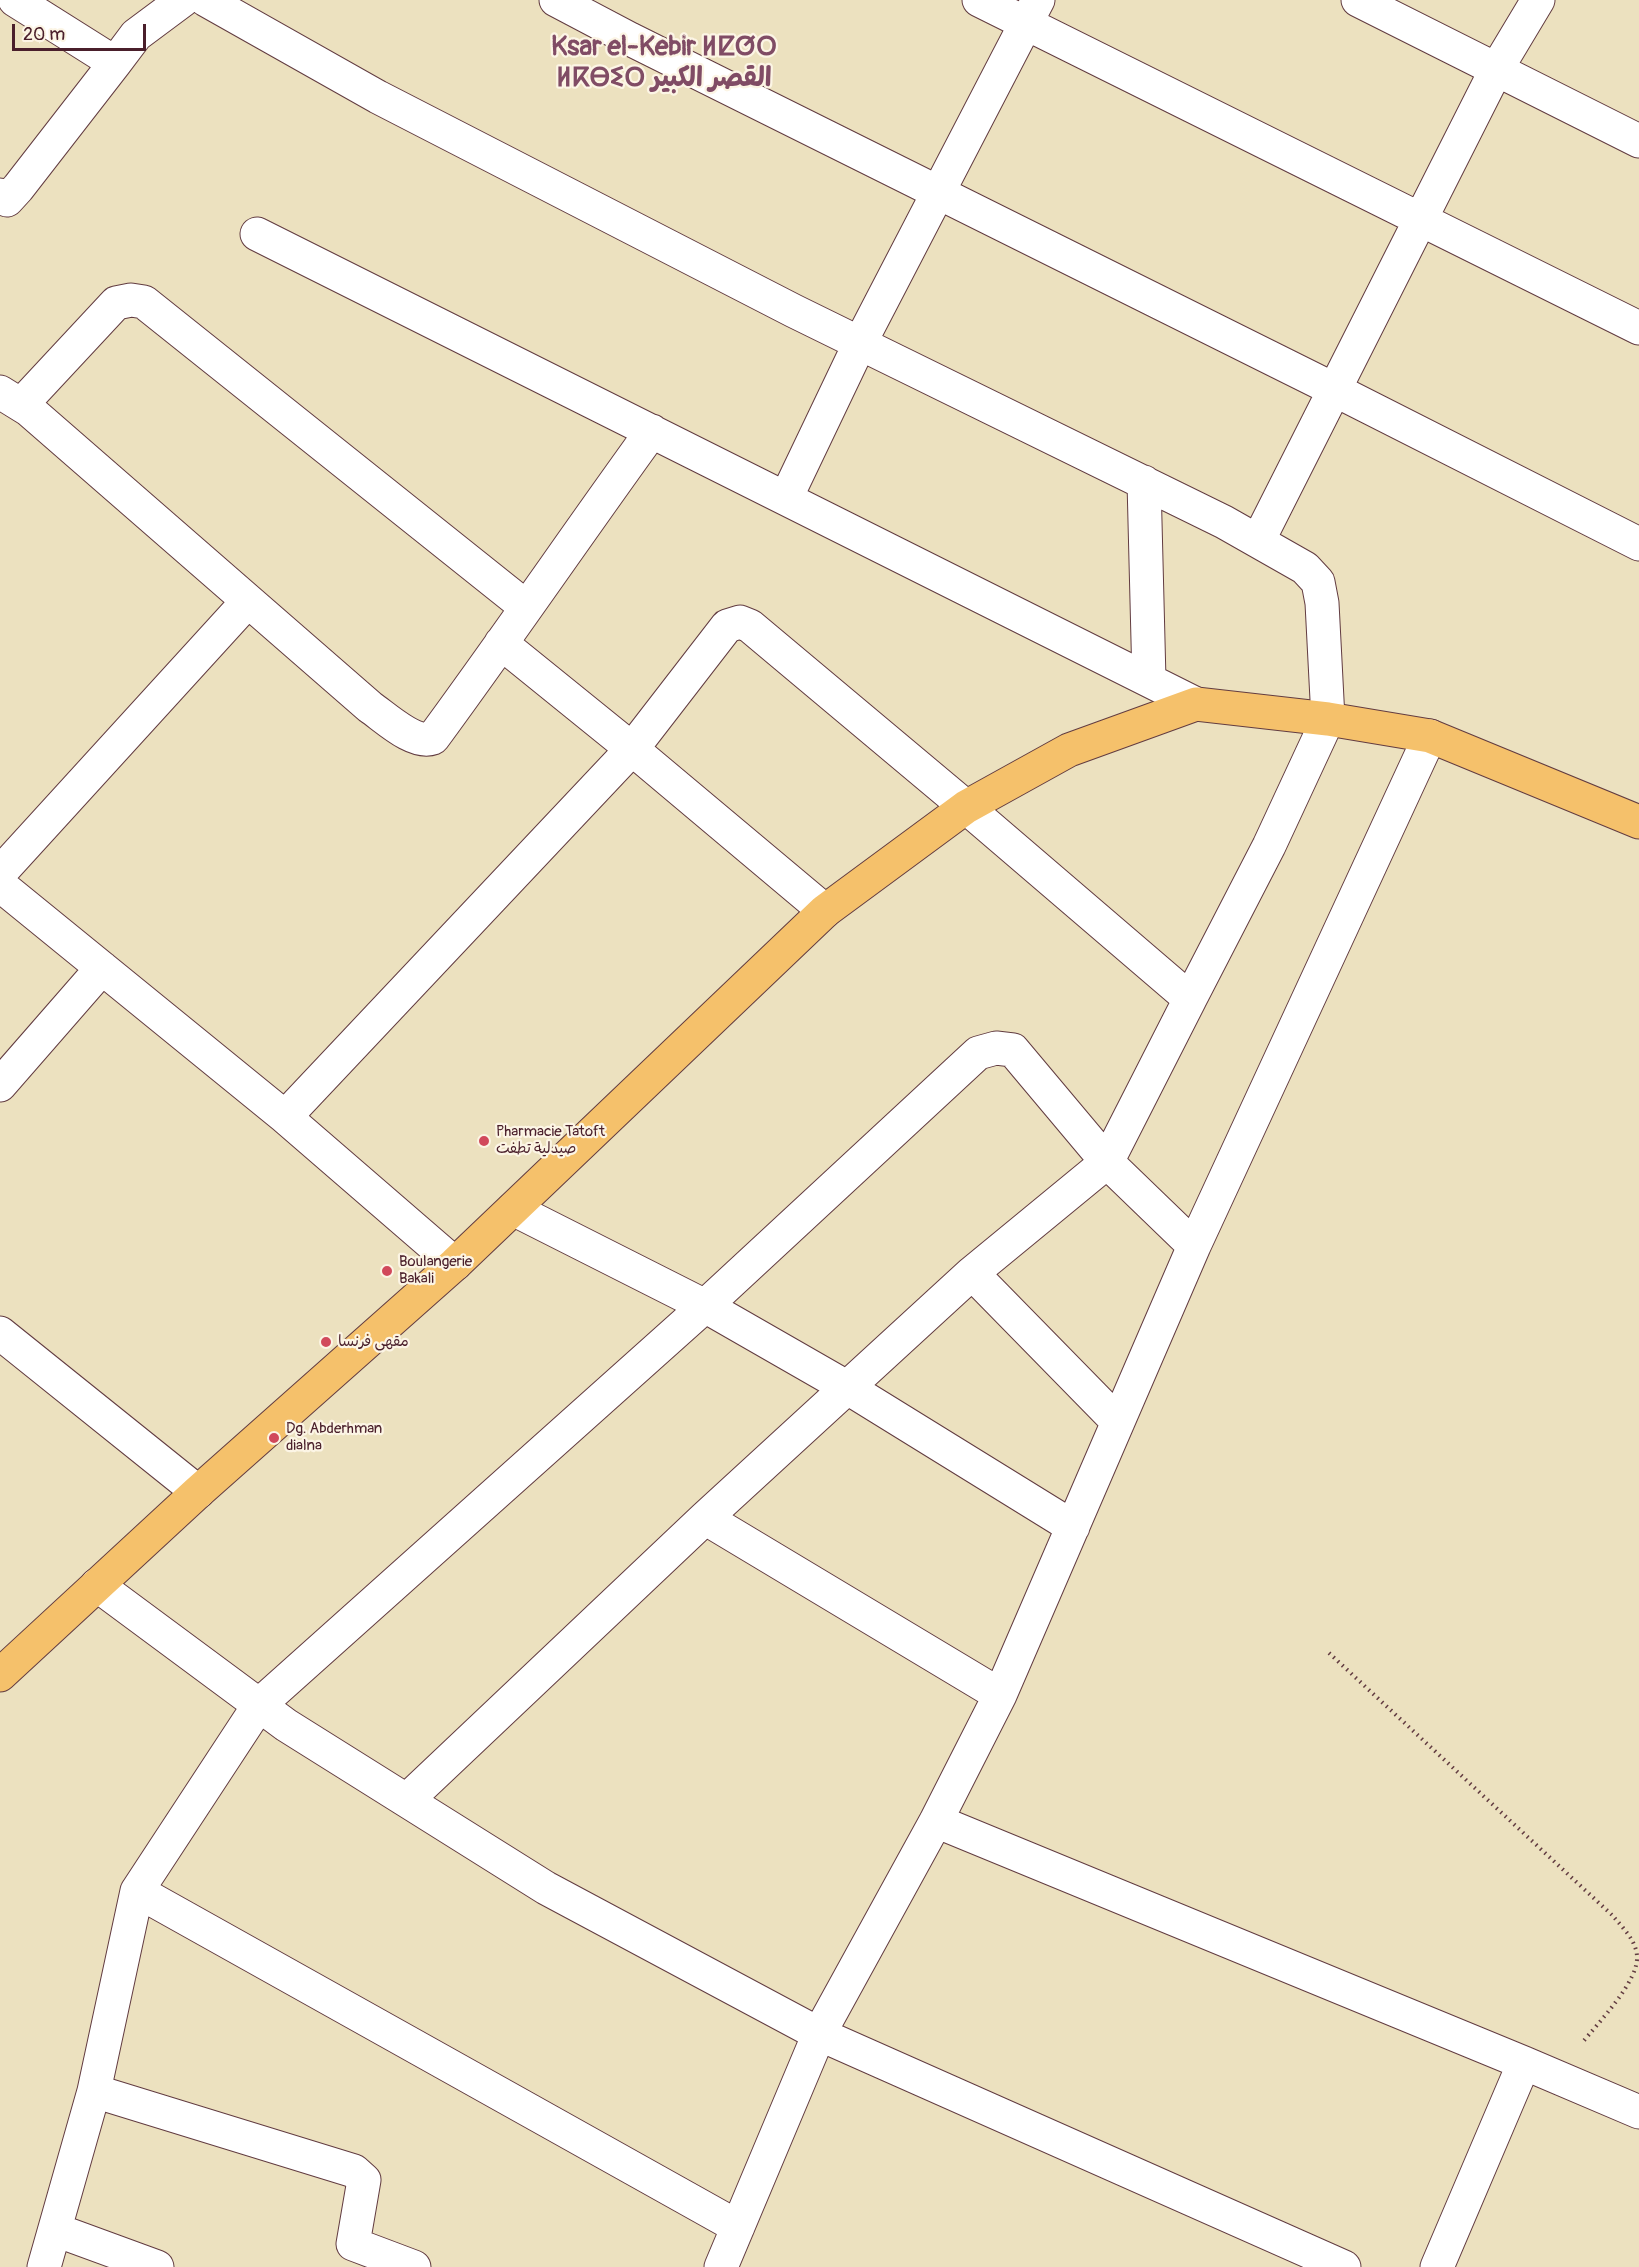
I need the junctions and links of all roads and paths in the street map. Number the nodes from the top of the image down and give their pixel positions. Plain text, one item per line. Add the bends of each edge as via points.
1 (15, 0) edge
2 (183, 0) edge
3 (206, 0) edge
4 (556, 0) edge
5 (979, 0) edge
6 (1358, 0) edge
7 (1538, 0) edge
8 (1032, 12) edge
9 (115, 63) junction
10 (1496, 70) junction
11 (1639, 141) edge
12 (938, 192) junction
13 (2, 202) edge
14 (1421, 220) junction
15 (257, 234) dead end
16 (1639, 328) edge
17 (860, 343) junction
18 (1335, 390) junction
19 (10, 399) edge
20 (652, 431) junction
21 (1144, 482) junction
22 (786, 498) junction
23 (1258, 541) junction
24 (1639, 544) edge
25 (248, 601) junction
26 (526, 607) junction
27 (501, 643) junction
28 (1149, 680) junction
29 (1196, 704) junction
30 (1328, 719) junction
31 (1430, 736) junction
32 (632, 749) junction
33 (966, 807) junction
34 (1639, 822) edge
35 (0, 873) edge
36 (0, 885) edge
37 (825, 911) junction
38 (102, 968) junction
39 (1190, 999) junction
40 (0, 1085) edge
41 (285, 1117) junction
42 (1107, 1162) junction
43 (513, 1209) junction
44 (1194, 1246) junction
45 (455, 1264) junction
46 (972, 1273) junction
47 (705, 1306) junction
48 (0, 1333) edge
49 (848, 1388) junction
50 (1118, 1422) junction
51 (198, 1492) junction
52 (705, 1518) junction
53 (1073, 1527) junction
54 (97, 1585) junction
55 (1329, 1653) dead end
56 (0, 1675) edge
57 (1000, 1695) junction
58 (259, 1706) junction
59 (407, 1800) junction
60 (936, 1821) junction
61 (137, 1891) junction
62 (819, 2034) junction
63 (1524, 2063) junction
64 (1556, 2077) junction
65 (94, 2091) junction
66 (1639, 2112) edge
67 (738, 2227) junction
68 (56, 2230) junction
69 (349, 2255) edge
70 (44, 2267) edge
71 (157, 2267) edge
72 (414, 2267) edge
73 (721, 2267) edge
74 (1344, 2267) edge
75 (1437, 2267) edge

1 - 9 street
2 - 9 street via 136,35
3 - 17 street via 378,97
4 - 12 street
5 - 8 street
6 - 10 street
7 - 10 street
8 - 12 street
8 - 14 street
9 - 13 street
10 - 11 street
10 - 14 street
12 - 17 street
12 - 18 street
14 - 16 street
14 - 18 street
15 - 20 street
17 - 21 street
17 - 22 street
18 - 23 street
18 - 24 street
19 - 25 street
19 - 26 street via 116,303 144,302
20 - 22 street
20 - 26 street
21 - 23 street
21 - 28 street
22 - 28 street
23 - 30 street via 1305,568 1318,582
25 - 27 street via 370,707 417,739 433,738
25 - 35 street
26 - 27 street
27 - 32 street
28 - 29 street
29 - 30 main road
29 - 33 main road via 1069,750
30 - 31 main road
30 - 39 street via 1269,846
31 - 34 main road
31 - 44 street
32 - 33 street via 727,626 740,622 750,626
32 - 37 street
32 - 41 street
33 - 37 main road
33 - 39 street
36 - 38 street
37 - 43 main road
38 - 40 street
38 - 41 street
39 - 42 street
41 - 45 street
42 - 44 street
42 - 46 street
42 - 47 street via 1013,1050 996,1048 978,1053
43 - 45 main road
43 - 47 street
44 - 50 street
45 - 51 main road
46 - 49 street
46 - 50 street
47 - 49 street
47 - 58 street
48 - 51 street
49 - 52 street
49 - 53 street
50 - 53 street
51 - 54 main road
52 - 57 street
52 - 59 street
53 - 57 street
54 - 56 main road
54 - 58 street
55 - 64 path via 1630,1937 1637,1956 1630,1982
57 - 60 street
58 - 59 street
58 - 61 street
59 - 62 street via 546,1888
60 - 62 street
60 - 63 street
61 - 65 street
61 - 67 street
62 - 67 street
62 - 74 street
63 - 64 street
63 - 75 street
64 - 66 street
65 - 68 street
65 - 69 street via 354,2170 364,2180
67 - 73 street
68 - 70 street
68 - 71 street
69 - 72 street

